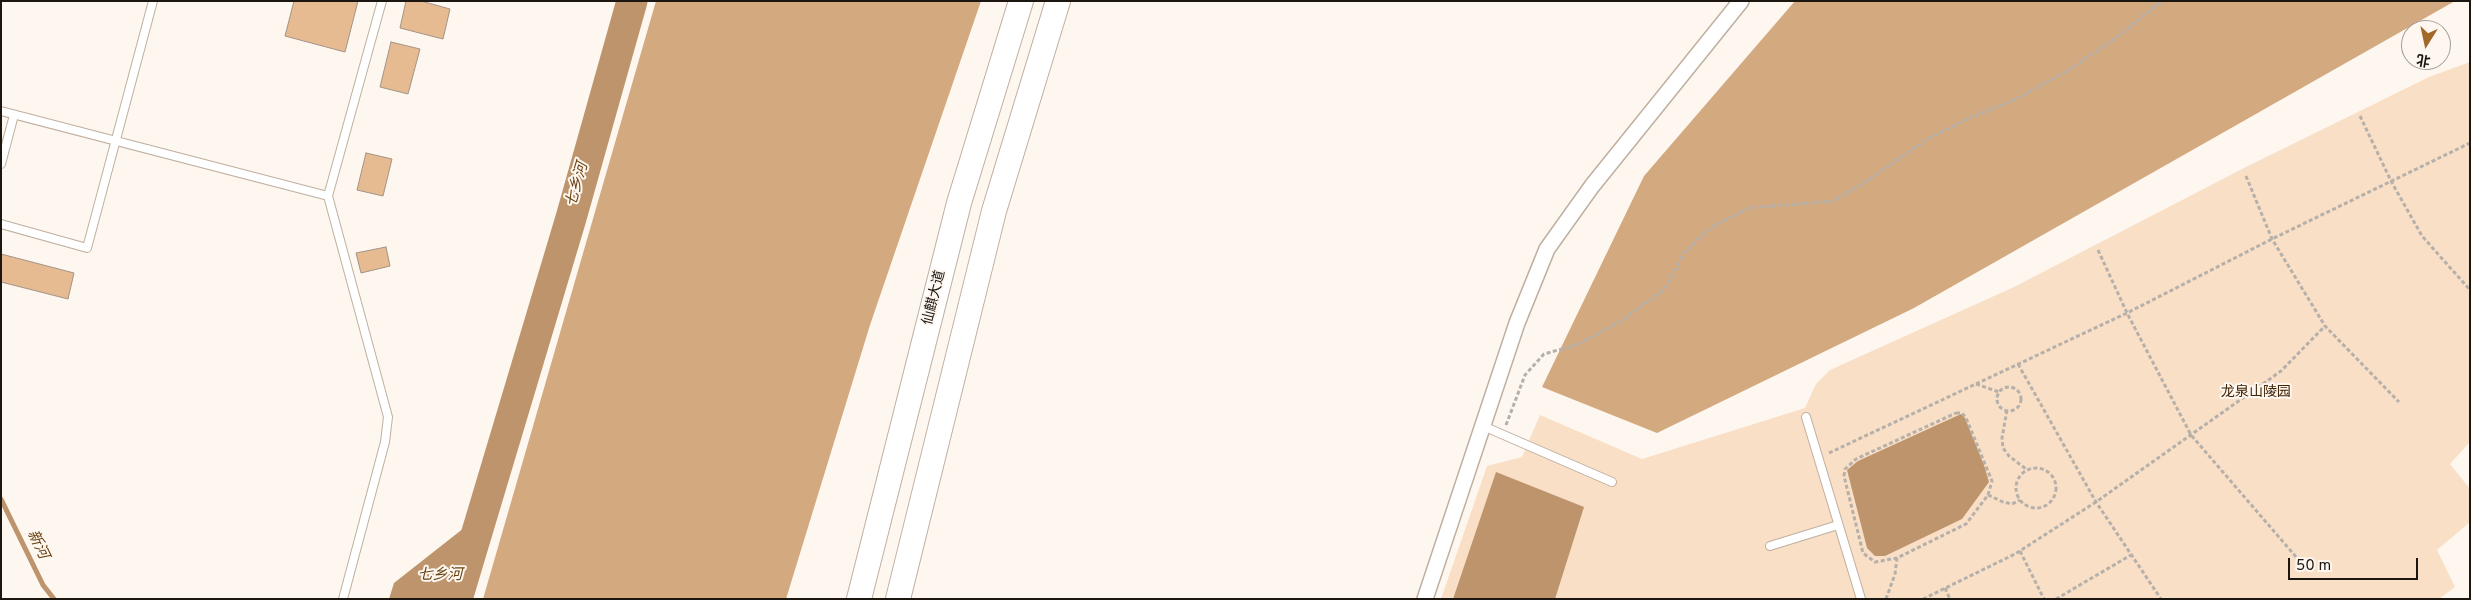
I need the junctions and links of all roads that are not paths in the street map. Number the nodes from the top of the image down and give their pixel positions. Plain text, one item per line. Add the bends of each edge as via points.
1 (153, 1) edge
2 (382, 1) edge
3 (1022, 1) edge
4 (1058, 1) edge
5 (1741, 1) edge
6 (1, 111) edge
7 (14, 115) junction
8 (115, 141) junction
9 (1, 164) edge
10 (328, 196) junction
11 (1, 224) edge
12 (1806, 418) dead end
13 (1483, 426) junction
14 (1612, 482) dead end
15 (1838, 525) junction
16 (1770, 546) dead end
17 (343, 599) edge
18 (859, 599) edge
19 (898, 599) edge
20 (1425, 599) edge
21 (1861, 599) edge

1 - 8 lane
2 - 10 lane
3 - 18 main road, 仙麒大道 via 959,203
4 - 19 main road via 994,211
5 - 13 street via 1592,186 1547,249 1517,323
6 - 7 lane
7 - 8 lane
7 - 9 lane
8 - 10 lane
8 - 11 lane via 87,248
10 - 17 lane via 388,417 385,442
12 - 15 lane
13 - 14 lane
13 - 20 street
15 - 16 lane
15 - 21 lane

